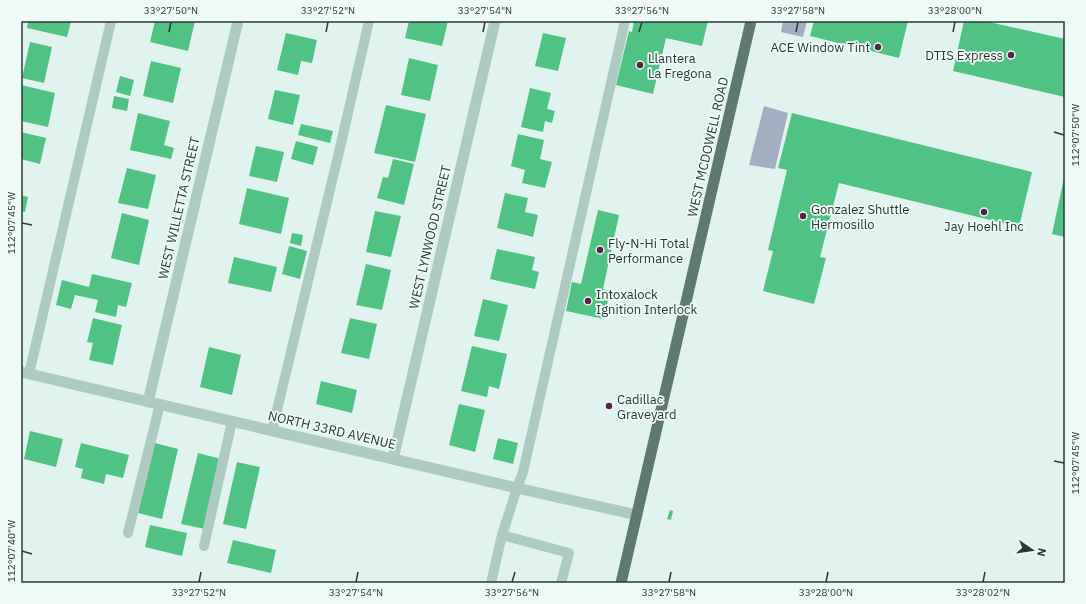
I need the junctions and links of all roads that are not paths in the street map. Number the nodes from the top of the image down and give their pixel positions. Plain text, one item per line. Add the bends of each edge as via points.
1 (111, 21) edge
2 (238, 21) edge
3 (369, 21) edge
4 (495, 21) edge
5 (625, 21) edge
6 (751, 21) edge
7 (25, 373) edge
8 (148, 402) junction
9 (160, 404) junction
10 (232, 421) junction
11 (272, 431) junction
12 (393, 459) junction
13 (517, 488) junction
14 (637, 515) junction
15 (128, 533) dead end
16 (502, 535) junction
17 (204, 546) dead end
18 (491, 583) edge
19 (561, 583) edge
20 (621, 583) edge

1 - 7 lane
2 - 8 street, WEST WILLETTA STREET
3 - 11 lane
4 - 12 street, WEST LYNWOOD STREET
5 - 13 lane via 523,472
6 - 14 main road, WEST MCDOWELL ROAD
7 - 8 street, NORTH 33RD AVENUE
8 - 9 street, NORTH 33RD AVENUE
9 - 10 street, NORTH 33RD AVENUE
9 - 15 lane
10 - 11 street, NORTH 33RD AVENUE
10 - 17 lane
11 - 12 street, NORTH 33RD AVENUE
12 - 13 street, NORTH 33RD AVENUE
13 - 14 street, NORTH 33RD AVENUE
13 - 16 lane
14 - 20 main road, WEST MCDOWELL ROAD
16 - 18 lane
16 - 19 lane via 569,553

